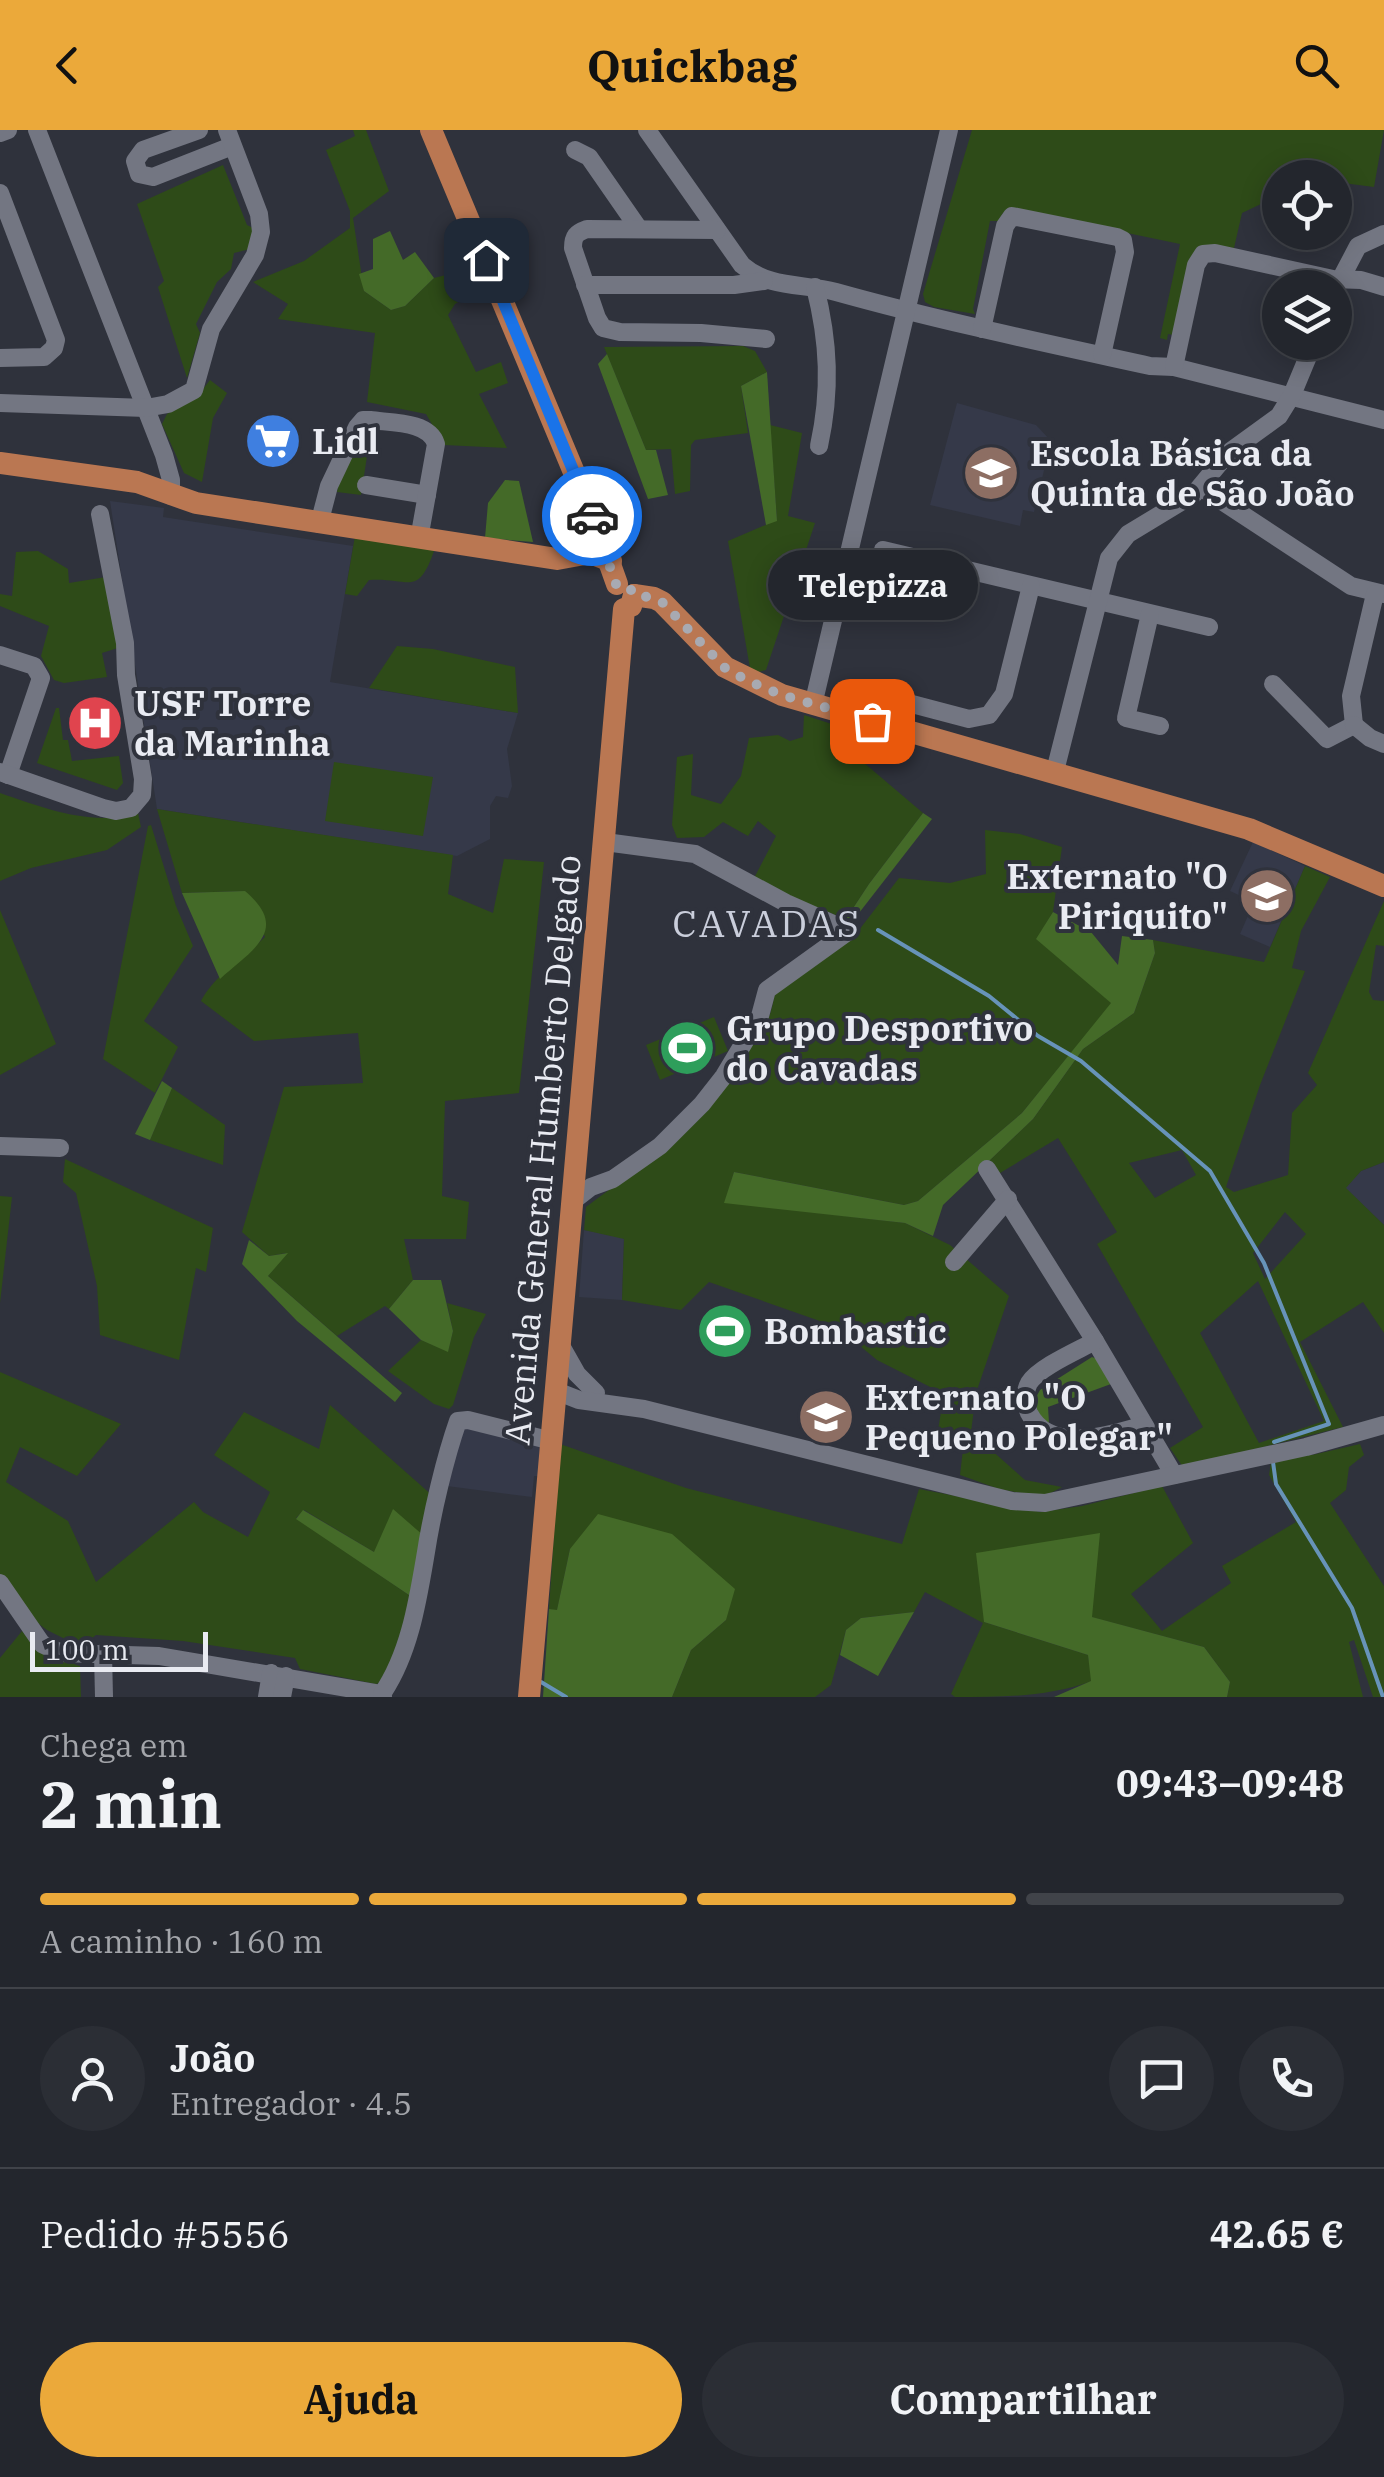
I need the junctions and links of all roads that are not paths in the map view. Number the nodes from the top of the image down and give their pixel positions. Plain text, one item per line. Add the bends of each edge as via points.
1 (8, 130) edge
2 (38, 130) edge
3 (199, 130) edge
4 (431, 130) edge
5 (647, 130) edge
6 (948, 130) edge
7 (0, 133) edge
8 (230, 138) edge
9 (574, 150) dead end
10 (0, 192) edge
11 (639, 230) junction
12 (717, 230) junction
13 (1384, 234) edge
14 (1278, 270) edge
15 (1345, 270) edge
16 (764, 281) junction
17 (1352, 282) edge
18 (585, 285) junction
19 (1384, 286) edge
20 (815, 288) junction
21 (907, 312) junction
22 (982, 329) junction
23 (766, 339) dead end
24 (1102, 355) junction
25 (0, 358) edge
26 (1307, 360) edge
27 (1174, 367) junction
28 (1292, 395) junction
29 (0, 403) edge
30 (146, 408) junction
31 (1384, 420) edge
32 (819, 446) dead end
33 (0, 464) edge
34 (0, 474) edge
35 (366, 485) dead end
36 (1202, 488) junction
37 (426, 495) junction
38 (170, 496) junction
39 (100, 514) dead end
40 (319, 524) junction
41 (419, 539) junction
42 (883, 550) dead end
43 (1030, 586) junction
44 (621, 587) junction
45 (1380, 594) edge
46 (1096, 601) junction
47 (1150, 614) junction
48 (1208, 627) dead end
49 (0, 655) edge
50 (1273, 684) dead end
51 (912, 704) dead end
52 (812, 705) junction
53 (1354, 725) junction
54 (1160, 726) dead end
55 (1384, 744) edge
56 (1055, 771) junction
57 (4, 774) edge
58 (605, 842) junction
59 (1384, 886) edge
60 (0, 1146) edge
61 (60, 1148) dead end
62 (987, 1169) dead end
63 (1008, 1200) junction
64 (573, 1201) junction
65 (954, 1262) dead end
66 (1095, 1341) junction
67 (560, 1344) junction
68 (556, 1391) junction
69 (597, 1398) junction
70 (1144, 1425) junction
71 (1382, 1426) edge
72 (552, 1438) junction
73 (1384, 1446) edge
74 (1174, 1475) junction
75 (0, 1583) edge
76 (102, 1653) junction
77 (278, 1675) junction
78 (382, 1695) edge
79 (104, 1697) edge
80 (267, 1697) edge
81 (282, 1697) edge
82 (529, 1697) edge

1 - 7 street
2 - 30 street
3 - 8 street via 144,150 135,161 139,174 153,177
4 - 44 main road
5 - 12 street
6 - 21 street
8 - 30 street via 259,214 259,244 212,328 194,390
9 - 11 street via 588,156
10 - 25 street via 56,340 44,358
11 - 12 street
11 - 18 street via 578,232 572,248
12 - 16 street via 742,266
13 - 15 street via 1358,246
14 - 27 street via 1203,254
16 - 18 street
16 - 20 street
17 - 19 street
18 - 23 street via 596,318 610,331
20 - 21 street
20 - 32 street via 829,391
21 - 22 street
21 - 52 street
22 - 24 street
22 - 24 street via 1012,216 1117,237 1125,252
24 - 27 street
26 - 28 street
27 - 28 street
28 - 31 street
28 - 36 street via 1279,416 1228,453
29 - 30 street
30 - 38 street via 169,468
33 - 38 main road via 137,482
34 - 38 main road
35 - 37 street
36 - 45 street via 1351,586
36 - 46 street via 1121,542
37 - 40 street via 433,436 364,420 329,486
37 - 41 street
38 - 40 main road
39 - 57 street via 125,643 143,779 139,800 110,810
40 - 41 main road
41 - 44 main road via 563,560 590,553
42 - 43 street
43 - 46 street
43 - 51 street via 1004,694 989,715 969,718
44 - 52 main road via 662,602 725,668
44 - 58 main road, Avenida General Humberto Delgado
45 - 53 street via 1351,696
46 - 47 street
46 - 56 street
47 - 48 street
47 - 54 street via 1126,718
49 - 57 street via 34,666 41,678
50 - 53 street via 1327,739
52 - 56 main road
53 - 55 street
56 - 59 main road via 1249,829
58 - 64 main road, Avenida General Humberto Delgado
58 - 64 street via 694,854 850,930 767,990 735,1058 693,1114 660,1146
60 - 61 street
62 - 63 street
63 - 65 street
63 - 66 street
64 - 67 main road, Avenida General Humberto Delgado
66 - 70 street
66 - 70 street via 1029,1383 1027,1410 1062,1438
67 - 68 main road, Avenida General Humberto Delgado
67 - 69 street
68 - 69 street
68 - 72 main road, Avenida General Humberto Delgado
69 - 72 street via 563,1420
69 - 74 street via 1012,1501 1045,1504
70 - 74 street
71 - 73 street
71 - 74 street
72 - 78 street via 458,1421 417,1603
72 - 82 main road, Avenida General Humberto Delgado
75 - 76 street via 42,1644 77,1656
76 - 77 street
76 - 79 street
77 - 78 street
77 - 80 street
77 - 81 street

